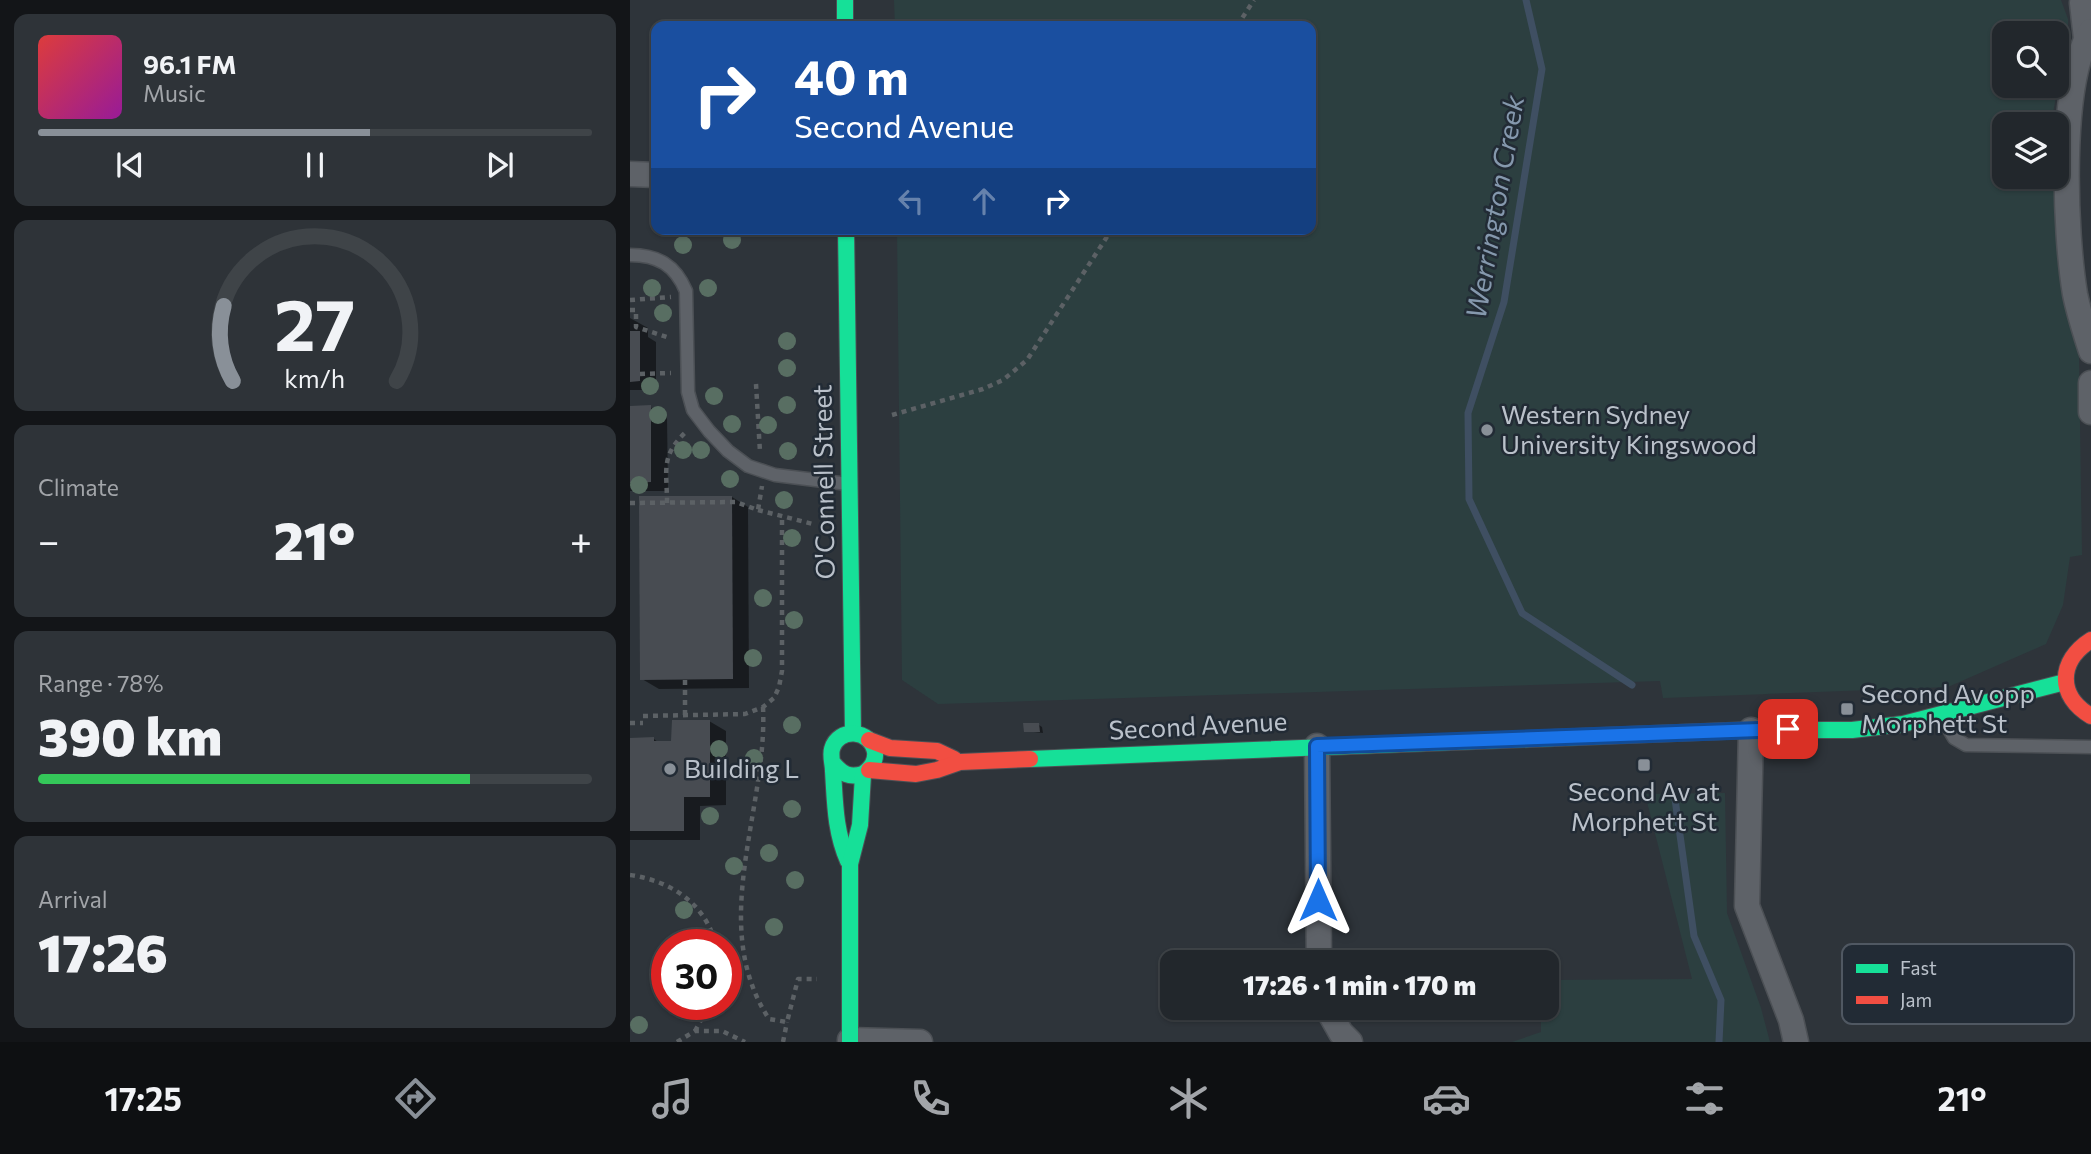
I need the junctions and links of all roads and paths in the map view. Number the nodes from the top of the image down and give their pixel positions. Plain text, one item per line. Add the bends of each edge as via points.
1 (845, 0) edge
2 (1254, 0) edge
3 (2084, 4) edge
4 (845, 21) edge
5 (1240, 21) edge
6 (2089, 35) edge
7 (630, 174) edge
8 (651, 175) edge
9 (846, 235) edge
10 (1108, 235) edge
11 (630, 255) edge
12 (673, 297) dead end
13 (630, 300) edge
14 (630, 310) edge
15 (677, 340) dead end
16 (2091, 351) edge
17 (675, 373) dead end
18 (640, 374) dead end
19 (2091, 383) edge
20 (756, 384) dead end
21 (2091, 412) edge
22 (892, 415) dead end
23 (691, 429) dead end
24 (761, 459) dead end
25 (848, 484) junction
26 (762, 485) dead end
27 (630, 503) edge
28 (667, 503) junction
29 (758, 510) junction
30 (782, 516) junction
31 (813, 524) dead end
32 (2090, 637) edge
33 (685, 680) dead end
34 (2065, 682) junction
35 (763, 707) junction
36 (643, 716) dead end
37 (1940, 716) junction
38 (2091, 716) edge
39 (685, 717) junction
40 (630, 723) edge
41 (643, 723) dead end
42 (1751, 730) junction
43 (853, 733) junction
44 (869, 740) junction
45 (1317, 746) junction
46 (2091, 747) edge
47 (960, 762) junction
48 (833, 764) junction
49 (866, 772) junction
50 (849, 864) junction
51 (630, 875) edge
52 (710, 929) edge
53 (1318, 950) edge
54 (743, 952) joint
55 (817, 979) dead end
56 (701, 1020) edge
57 (1334, 1020) edge
58 (787, 1022) junction
59 (695, 1031) junction
60 (850, 1041) edge
61 (677, 1042) edge
62 (745, 1042) edge
63 (783, 1042) edge
64 (920, 1042) edge
65 (1350, 1042) edge
66 (1796, 1042) edge

1 - 4 street
2 - 5 path
3 - 6 street
6 - 16 street via 2080,56 2070,112 2067,172 2075,294
7 - 8 street
9 - 25 street, O'Connell Street
10 - 22 path via 1027,360 1003,380
11 - 25 lane via 658,259 680,276 686,291 686,373 693,410 728,451 748,466 775,475
12 - 13 path
14 - 15 path via 636,310 636,327
17 - 18 path
19 - 21 street
20 - 24 path
23 - 28 path via 667,455
25 - 43 street, O'Connell Street
26 - 29 path
27 - 28 path
28 - 29 path via 736,502
29 - 30 path
30 - 31 path
30 - 35 path via 782,671 774,698
32 - 34 street via 2070,658
33 - 39 path
34 - 37 street, Second Avenue
34 - 38 street via 2075,706
35 - 39 path via 745,714
35 - 54 path via 761,767 745,856
36 - 39 path
37 - 42 street, Second Avenue via 1865,729
37 - 46 lane via 1954,738 1966,745
40 - 41 path
42 - 45 street, Second Avenue
42 - 66 street via 1747,906
43 - 44 street
43 - 48 street via 836,742
44 - 47 street, Second Avenue via 890,748 937,751
44 - 49 street via 875,753
45 - 47 street, Second Avenue
45 - 53 street
47 - 49 street, Second Avenue via 935,772
48 - 49 street via 852,777
48 - 50 street via 838,829
49 - 50 street via 860,825
50 - 60 street
51 - 52 path via 665,883 684,894
54 - 58 path via 758,1002 769,1019
55 - 58 path via 798,979
56 - 59 path
57 - 65 street
58 - 63 path
59 - 61 path
59 - 62 path via 722,1031
60 - 64 street

